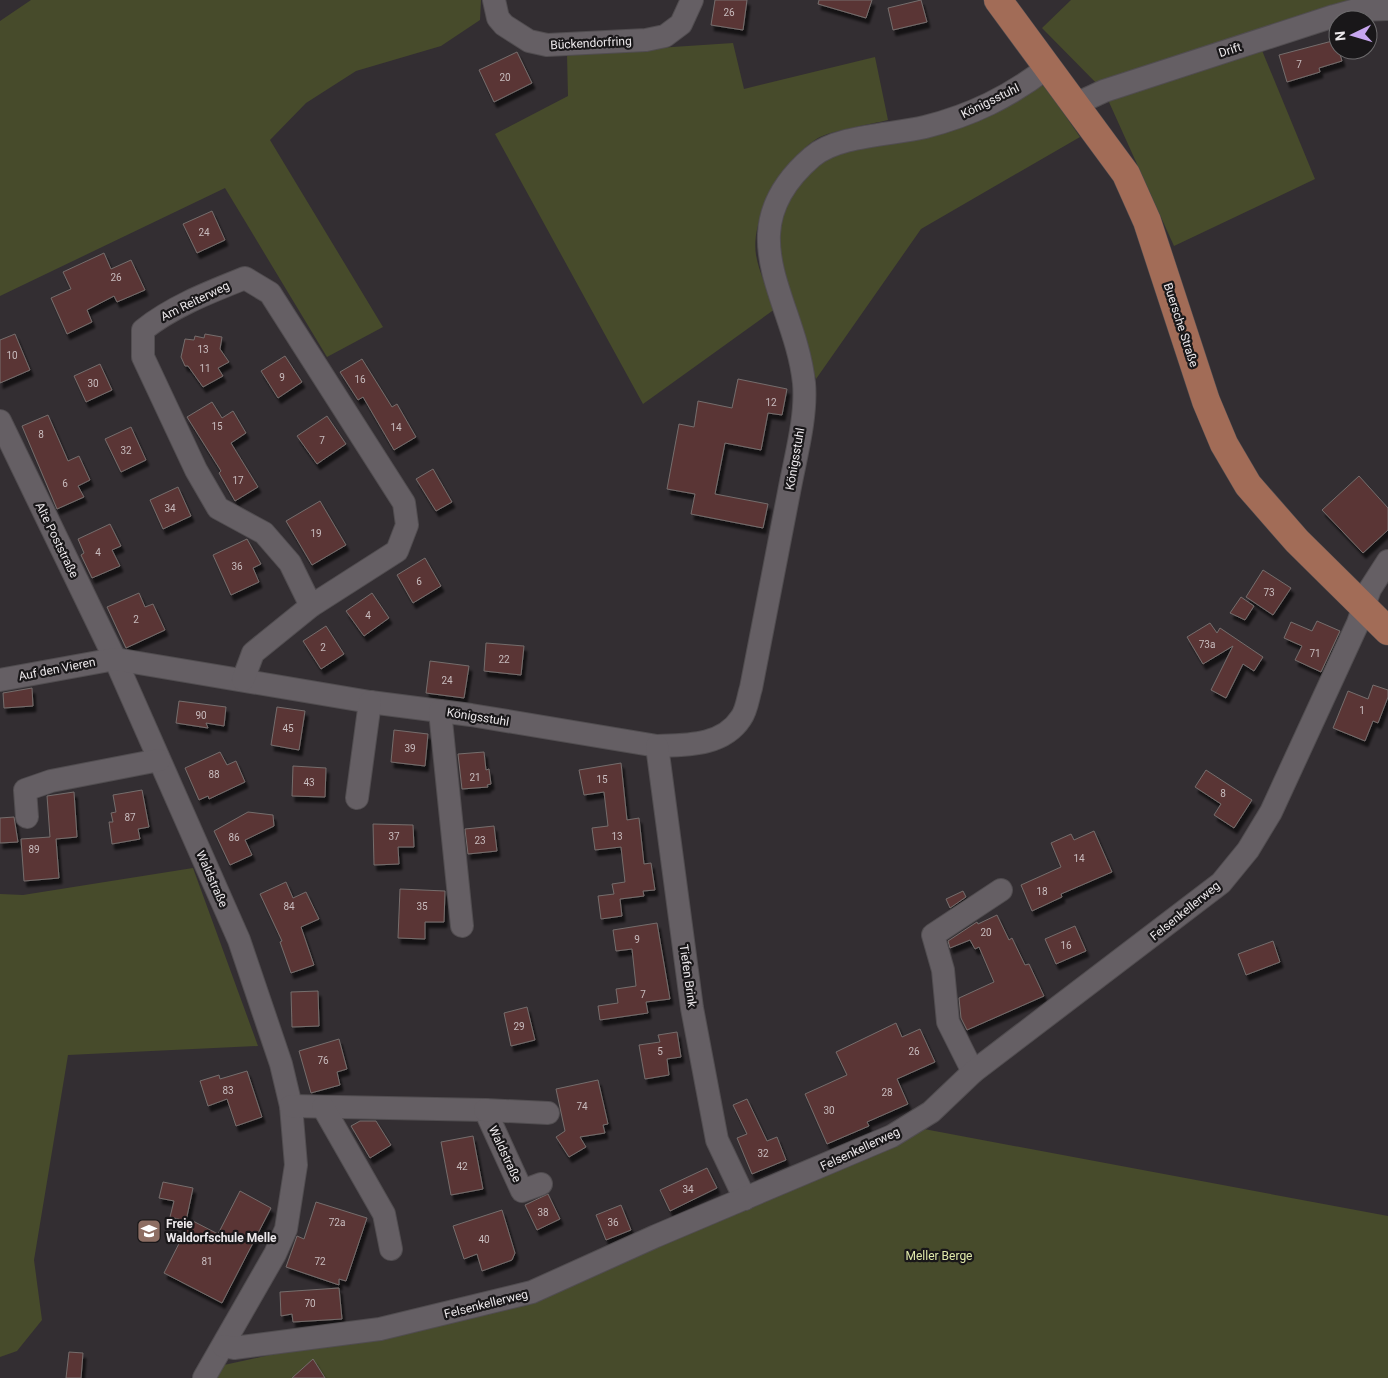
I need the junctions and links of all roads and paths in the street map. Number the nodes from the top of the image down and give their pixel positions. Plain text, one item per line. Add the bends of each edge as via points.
1 (494, 0) edge
2 (692, 0) edge
3 (998, 0) edge
4 (1388, 9) edge
5 (1048, 67) junction
6 (1076, 104) junction
7 (0, 421) edge
8 (1388, 561) edge
9 (311, 606) junction
10 (1362, 606) junction
11 (1388, 631) edge
12 (115, 659) junction
13 (0, 680) edge
14 (243, 680) junction
15 (370, 702) junction
16 (440, 711) junction
17 (657, 746) junction
18 (159, 760) junction
19 (357, 798) dead end
20 (27, 817) dead end
21 (1001, 890) dead end
22 (462, 926) dead end
23 (973, 1072) junction
24 (291, 1106) junction
25 (323, 1106) junction
26 (485, 1110) junction
27 (548, 1114) dead end
28 (541, 1184) dead end
29 (745, 1200) junction
30 (391, 1249) dead end
31 (223, 1346) junction
32 (204, 1378) edge

1 - 2 street, Bückendorfring via 498,18 504,25 529,41 547,45 646,40 665,36 681,24
3 - 5 main road, Buersche Straße
4 - 6 street, Drift via 1356,10 1334,16 1104,90
5 - 6 main road, Buersche Straße
5 - 17 street, Königsstuhl via 1009,95 968,115 839,144 813,156 789,180 777,200 768,251 774,284 797,342 804,385 800,433 751,688 742,717 721,738 687,746
6 - 10 main road, Buersche Straße via 1126,174 1147,221 1206,401 1224,444 1248,485 1268,510
7 - 12 street, Alte Poststraße
8 - 10 street, Felsenkellerweg
9 - 9 street, Am Reiterweg via 397,552 407,526 404,503 270,293 246,278 156,319 143,330 143,357 196,470 218,508 264,533 290,563
9 - 14 street, Am Reiterweg via 253,653
10 - 11 main road, Buersche Straße
10 - 23 street, Felsenkellerweg via 1358,623 1271,812 1248,850 1221,883
12 - 13 street, Auf den Vieren
12 - 14 street, Königsstuhl
12 - 18 street, Waldstraße
14 - 15 street, Königsstuhl
15 - 16 street, Königsstuhl
15 - 19 street
16 - 17 street, Königsstuhl
16 - 22 street, Königsstuhl
17 - 29 street, Tiefen Brink via 692,1008 717,1140
18 - 20 street via 51,781 25,790
18 - 24 street, Waldstraße via 239,940 282,1064
21 - 23 street via 933,935 943,970 948,1022
23 - 29 street, Felsenkellerweg via 931,1112 892,1136
24 - 25 street, Waldstraße
24 - 31 street, Waldstraße via 296,1165 286,1229
25 - 26 street, Waldstraße
25 - 30 street via 384,1214
26 - 27 street
26 - 28 street, Waldstraße via 522,1191
29 - 31 street, Felsenkellerweg via 532,1292 380,1329 234,1348
31 - 32 street, Waldstraße

